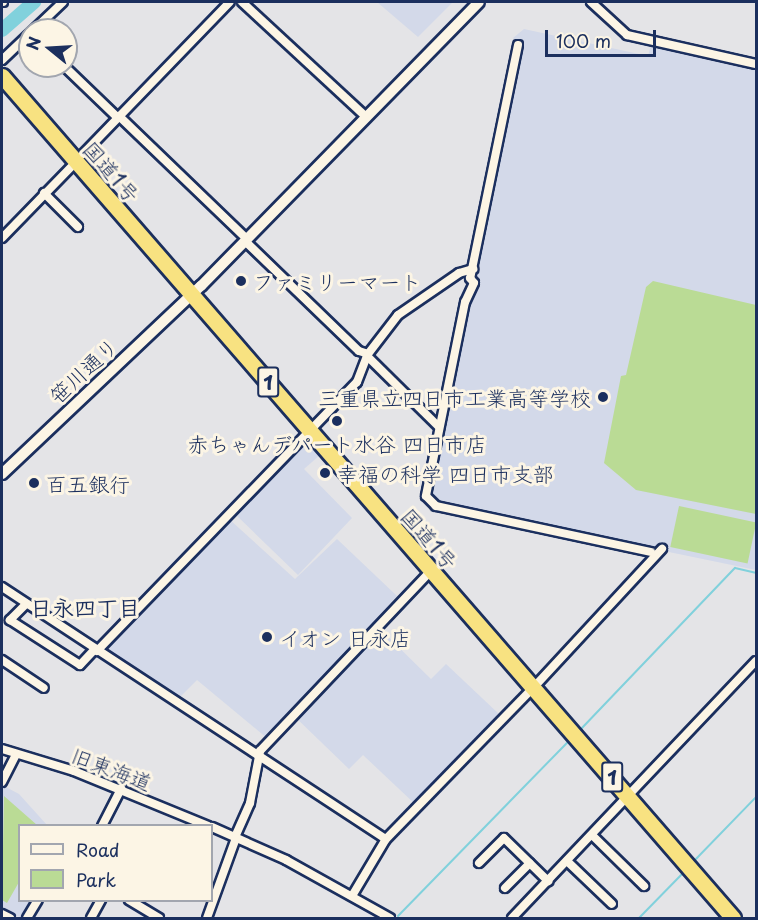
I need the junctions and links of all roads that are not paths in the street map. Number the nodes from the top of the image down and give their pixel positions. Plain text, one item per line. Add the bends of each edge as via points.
1 (63, 2) edge
2 (230, 2) edge
3 (242, 2) edge
4 (479, 2) edge
5 (591, 2) edge
6 (518, 45) dead end
7 (2, 60) edge
8 (756, 64) edge
9 (2, 76) edge
10 (77, 78) edge
11 (118, 117) junction
12 (366, 117) junction
13 (83, 154) dead end
14 (70, 168) dead end
15 (44, 193) junction
16 (78, 227) dead end
17 (2, 238) edge
18 (246, 240) junction
19 (472, 269) junction
20 (191, 294) junction
21 (368, 355) junction
22 (438, 426) junction
23 (311, 431) junction
24 (2, 474) edge
25 (662, 549) dead end
26 (651, 552) dead end
27 (431, 571) junction
28 (2, 587) edge
29 (26, 603) junction
30 (96, 650) junction
31 (2, 660) edge
32 (756, 661) edge
33 (535, 686) junction
34 (44, 688) dead end
35 (2, 749) edge
36 (16, 754) junction
37 (260, 756) junction
38 (2, 782) edge
39 (121, 789) junction
40 (628, 797) junction
41 (103, 824) edge
42 (205, 824) edge
43 (213, 827) edge
44 (592, 835) junction
45 (236, 837) junction
46 (386, 838) junction
47 (567, 861) junction
48 (479, 863) dead end
49 (530, 863) junction
50 (548, 880) junction
51 (644, 886) dead end
52 (505, 888) dead end
53 (352, 896) junction
54 (213, 901) edge
55 (37, 902) edge
56 (100, 902) edge
57 (132, 902) edge
58 (213, 902) edge
59 (612, 904) dead end
60 (2, 914) edge
61 (10, 918) edge
62 (27, 918) edge
63 (91, 918) edge
64 (159, 918) edge
65 (207, 918) edge
66 (390, 918) edge
67 (512, 918) edge
68 (733, 918) edge

1 - 7 street
2 - 11 street
3 - 12 street
4 - 12 street, 笹川通り
5 - 8 street via 627,35
6 - 19 street
9 - 20 highway, 国道1号 / 1
10 - 11 street
11 - 13 street
11 - 18 street
12 - 18 street, 笹川通り
14 - 15 street
15 - 16 street
15 - 17 street
18 - 20 street, 笹川通り
18 - 21 street via 359,351
19 - 21 street via 459,273 398,315
19 - 22 street via 474,283 465,302
20 - 23 highway, 国道1号 / 1
20 - 24 street, 笹川通り
21 - 22 street
21 - 23 street via 357,382
22 - 26 street via 426,492 431,504
23 - 27 highway, 国道1号 / 1
23 - 30 street
25 - 33 street
27 - 33 highway, 国道1号 / 1
27 - 37 street
28 - 29 street
29 - 30 street
29 - 30 street via 10,620 80,665
30 - 37 street
31 - 34 street
32 - 40 street
33 - 40 highway, 国道1号 / 1
33 - 46 street
35 - 36 street, 旧東海道
36 - 38 street
36 - 39 street, 旧東海道
37 - 45 street via 250,802
37 - 46 street
39 - 41 street
39 - 42 street, 旧東海道
40 - 44 street
40 - 68 highway, 国道1号 / 1
43 - 45 street, 旧東海道
44 - 47 street
44 - 51 street
45 - 53 street, 旧東海道
45 - 54 street
46 - 53 street
47 - 50 street
47 - 59 street
48 - 49 street via 504,838
49 - 50 street
49 - 52 street
50 - 67 street
53 - 66 street, 旧東海道
55 - 62 street
56 - 63 street
57 - 64 street
58 - 65 street
60 - 61 street

